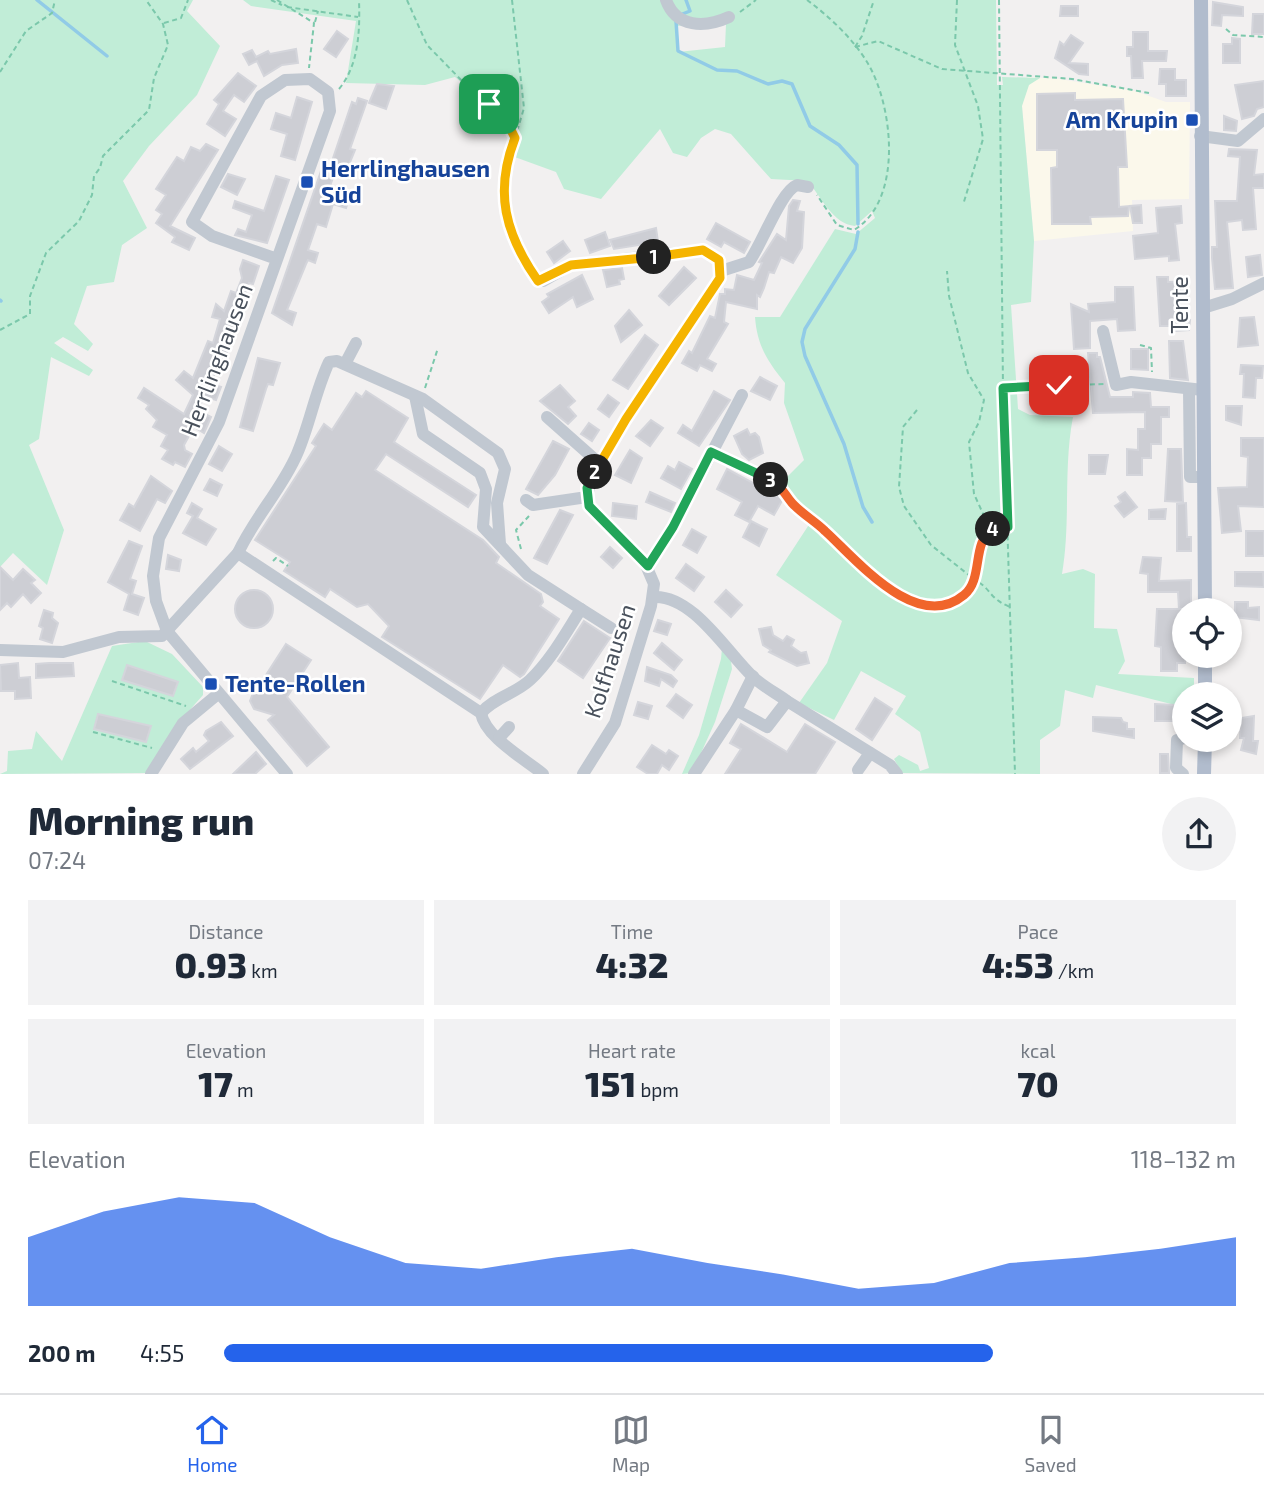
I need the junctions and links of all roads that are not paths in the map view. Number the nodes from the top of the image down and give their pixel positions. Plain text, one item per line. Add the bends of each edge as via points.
1 (666, 0) edge
2 (1201, 0) edge
3 (727, 18) road end
4 (1264, 119) edge
5 (1200, 136) junction
6 (808, 187) road end
7 (277, 259) junction
8 (524, 261) road end
9 (721, 271) junction
10 (1264, 283) edge
11 (1203, 308) junction
12 (1104, 331) dead end
13 (356, 343) dead end
14 (345, 364) junction
15 (1196, 390) junction
16 (742, 395) dead end
17 (415, 396) junction
18 (547, 417) dead end
19 (711, 452) junction
20 (600, 464) junction
21 (777, 483) road end
22 (587, 497) junction
23 (529, 503) road end
24 (500, 544) junction
25 (238, 553) junction
26 (648, 566) junction
27 (653, 597) junction
28 (1205, 598) edge
29 (581, 610) junction
30 (611, 628) dead end
31 (167, 631) junction
32 (0, 650) edge
33 (752, 676) junction
34 (218, 694) junction
35 (787, 701) junction
36 (736, 710) junction
37 (481, 713) junction
38 (509, 727) dead end
39 (499, 738) junction
40 (1175, 752) edge
41 (1205, 752) edge
42 (870, 753) junction
43 (859, 770) dead end
44 (280, 771) edge
45 (151, 774) edge
46 (543, 774) edge
47 (583, 774) edge
48 (694, 774) edge
49 (897, 774) edge
50 (1183, 774) edge
51 (1204, 774) edge

1 - 3 street via 684,23
2 - 5 main road, Tente
4 - 5 street via 1238,141
5 - 11 main road, Tente
6 - 9 street via 797,185 785,194 749,262
7 - 7 street, Herrlinghausen via 330,111 331,98 325,87 310,79 285,80 261,96 192,222 206,233
7 - 31 street, Herrlinghausen via 219,422 158,543 153,589
8 - 9 street via 538,281 543,281 571,265 703,250 719,260
9 - 20 street
10 - 11 street
11 - 15 main road, Tente
12 - 15 street via 1116,385
13 - 14 street
14 - 17 street
14 - 25 street via 329,362 316,388 311,418 296,457
15 - 28 main road, Tente
16 - 19 street
17 - 24 street via 423,434 485,480 483,527
17 - 24 street via 480,438 503,460 497,503
18 - 20 street
19 - 21 street
19 - 26 street
20 - 22 street
22 - 23 street
22 - 26 street via 599,518
24 - 29 street via 528,575
25 - 31 street
25 - 37 street
26 - 27 street, Kolfhausen
27 - 33 street, Kolfhausen via 670,597 725,643
27 - 47 street, Kolfhausen via 615,723
29 - 30 street
29 - 37 street via 551,657 528,682
31 - 32 street via 162,636 135,635 63,652
31 - 34 street, Herrlinghausen
33 - 35 street, Kolfhausen
33 - 36 street
34 - 44 street, Herrlinghausen
34 - 45 street via 163,751
35 - 36 street via 767,727
35 - 42 street, Kolfhausen
36 - 48 street
37 - 39 street via 483,722
38 - 39 street
39 - 46 street
40 - 50 street via 1176,768
41 - 51 main road
42 - 43 street
42 - 49 street, Kolfhausen

